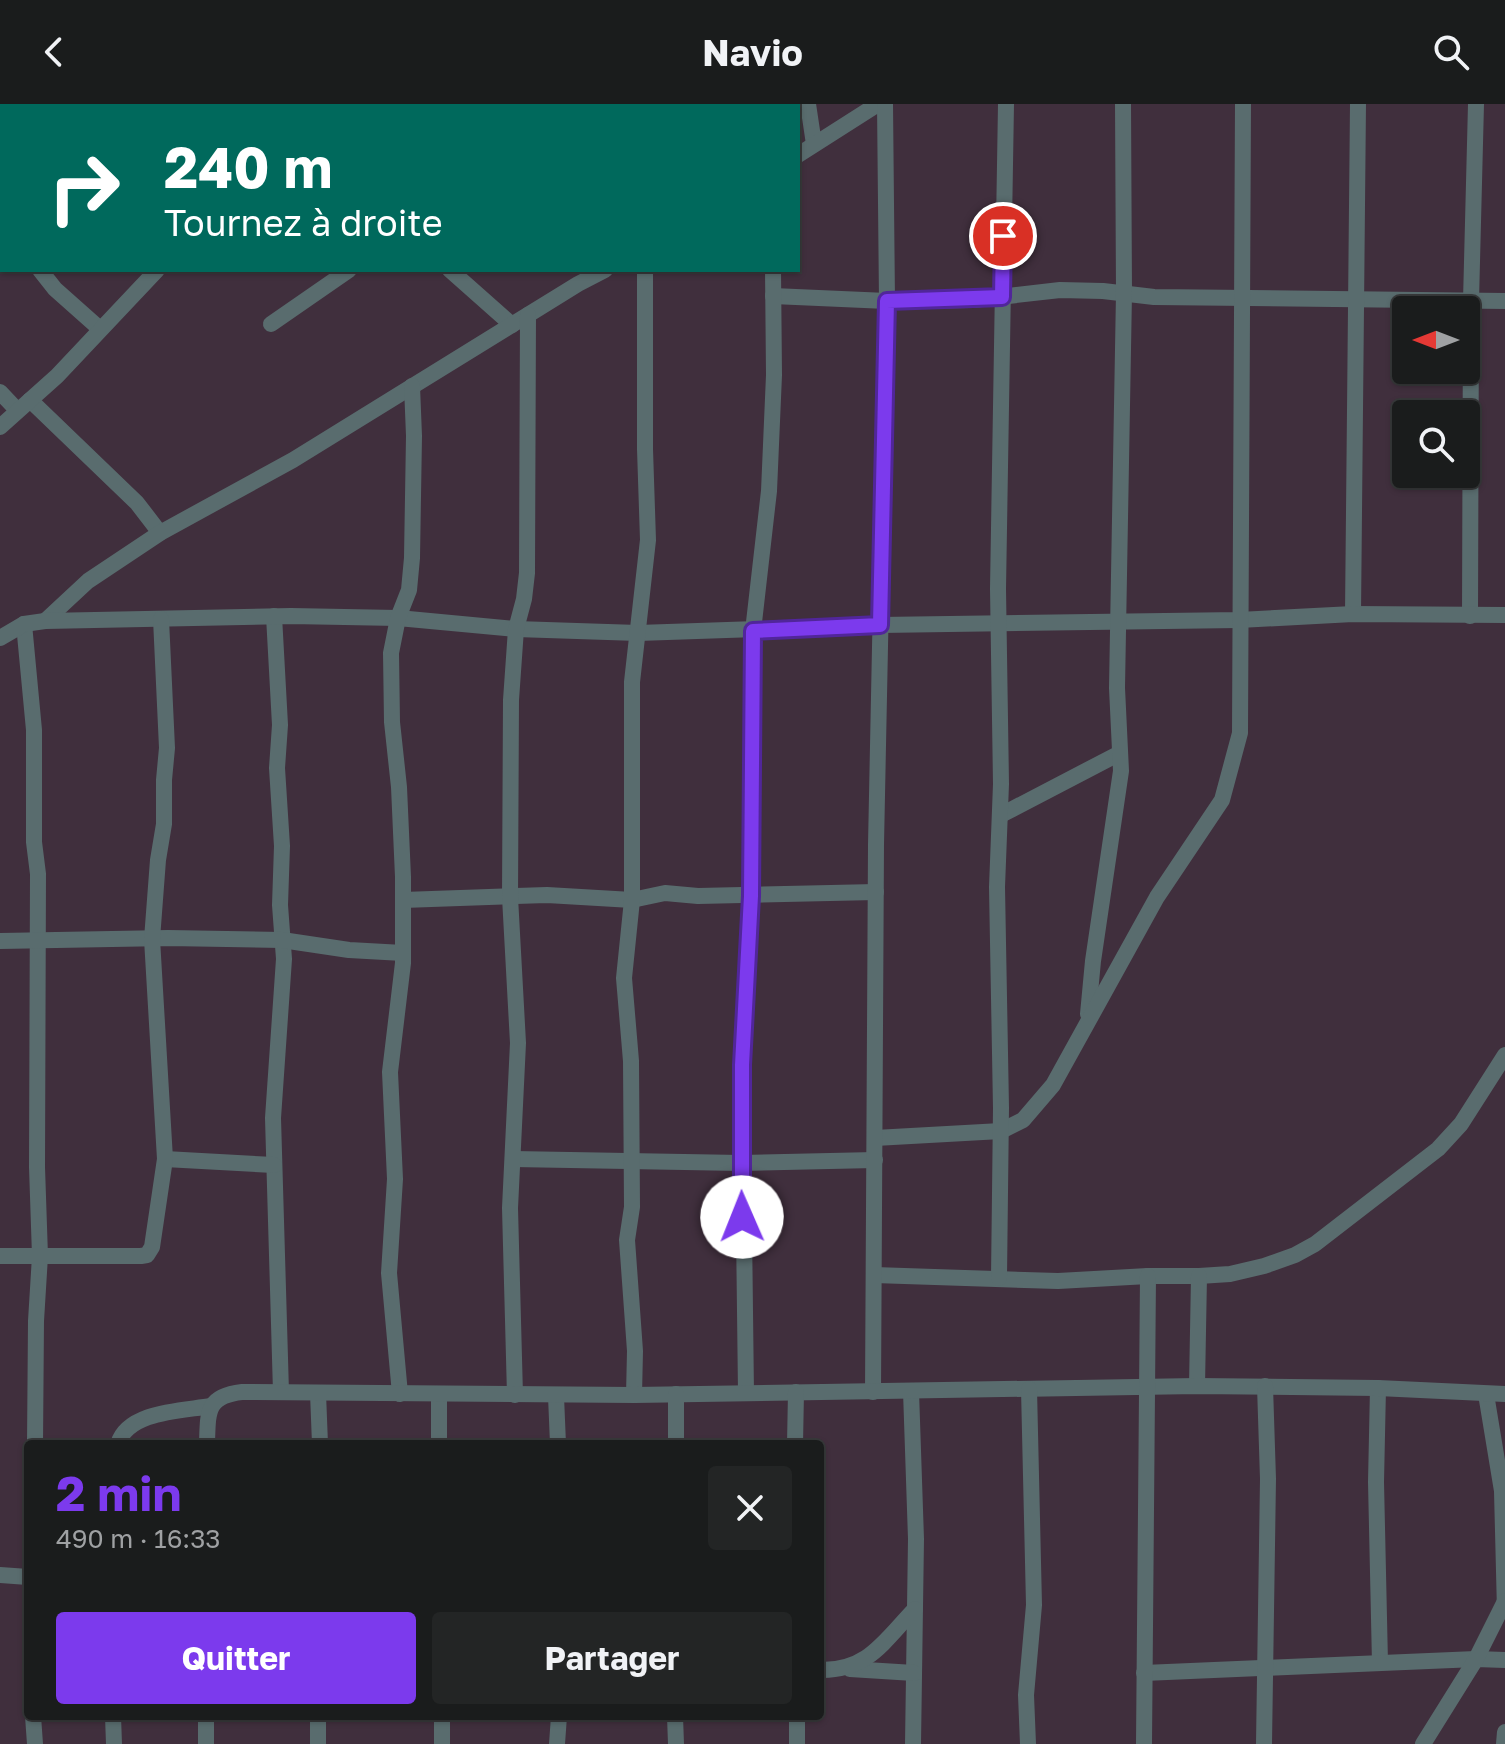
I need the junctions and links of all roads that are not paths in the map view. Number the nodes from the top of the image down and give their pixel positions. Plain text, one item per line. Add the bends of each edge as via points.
1 (808, 104) edge
2 (878, 104) edge
3 (885, 104) edge
4 (1006, 104) edge
5 (1123, 104) edge
6 (1243, 104) edge
7 (1358, 104) edge
8 (1476, 104) edge
9 (814, 144) junction
10 (800, 154) edge
11 (42, 272) edge
12 (155, 272) edge
13 (346, 272) edge
14 (452, 272) edge
15 (597, 272) edge
16 (645, 272) edge
17 (773, 272) edge
18 (576, 277) edge
19 (1124, 293) junction
20 (773, 296) junction
21 (1240, 296) junction
22 (1471, 296) edge
23 (1002, 297) junction
24 (1355, 297) junction
25 (1392, 298) edge
26 (887, 301) junction
27 (1480, 301) edge
28 (1505, 301) edge
29 (528, 315) junction
30 (271, 324) dead end
31 (512, 325) junction
32 (100, 329) junction
33 (1471, 384) edge
34 (412, 386) junction
35 (0, 392) edge
36 (24, 405) junction
37 (0, 427) edge
38 (160, 533) junction
39 (1353, 614) junction
40 (1505, 615) edge
41 (274, 616) junction
42 (1470, 616) junction
43 (398, 618) junction
44 (161, 619) junction
45 (1239, 620) junction
46 (45, 621) junction
47 (1119, 622) junction
48 (1000, 623) junction
49 (24, 624) junction
50 (880, 625) junction
51 (516, 629) junction
52 (753, 631) junction
53 (638, 633) junction
54 (0, 638) edge
55 (1120, 753) junction
56 (1001, 815) junction
57 (876, 892) junction
58 (751, 896) junction
59 (510, 897) junction
60 (403, 900) junction
61 (632, 900) junction
62 (152, 939) junction
63 (282, 940) junction
64 (0, 941) edge
65 (38, 941) junction
66 (403, 953) junction
67 (1088, 1024) junction
68 (1505, 1055) edge
69 (1001, 1131) junction
70 (875, 1138) junction
71 (165, 1159) junction
72 (513, 1159) junction
73 (633, 1160) junction
74 (875, 1160) junction
75 (741, 1163) junction
76 (274, 1165) junction
77 (0, 1256) edge
78 (40, 1256) junction
79 (874, 1275) junction
80 (1148, 1276) junction
81 (1199, 1276) junction
82 (999, 1278) junction
83 (1197, 1386) junction
84 (1265, 1386) junction
85 (1147, 1387) junction
86 (1378, 1388) junction
87 (1029, 1389) junction
88 (911, 1391) junction
89 (281, 1392) junction
90 (796, 1392) junction
91 (873, 1392) junction
92 (318, 1393) junction
93 (746, 1393) junction
94 (400, 1394) junction
95 (676, 1394) junction
96 (1486, 1394) junction
97 (1505, 1394) edge
98 (439, 1395) junction
99 (515, 1395) junction
100 (634, 1395) junction
101 (556, 1396) junction
102 (211, 1406) junction
103 (35, 1440) edge
104 (120, 1440) edge
105 (207, 1440) edge
106 (320, 1440) edge
107 (439, 1440) edge
108 (558, 1440) edge
109 (676, 1440) edge
110 (795, 1440) edge
111 (0, 1575) edge
112 (24, 1577) edge
113 (1505, 1601) edge
114 (915, 1609) junction
115 (1505, 1611) edge
116 (1476, 1659) junction
117 (1505, 1660) edge
118 (1380, 1663) junction
119 (1265, 1668) junction
120 (848, 1669) junction
121 (824, 1670) edge
122 (914, 1673) junction
123 (1144, 1673) junction
124 (33, 1720) edge
125 (113, 1720) edge
126 (206, 1720) edge
127 (318, 1720) edge
128 (442, 1720) edge
129 (559, 1720) edge
130 (675, 1720) edge
131 (797, 1720) edge
132 (1505, 1732) edge
133 (35, 1744) edge
134 (114, 1744) edge
135 (206, 1744) edge
136 (318, 1744) edge
137 (442, 1744) edge
138 (557, 1744) edge
139 (676, 1744) edge
140 (797, 1744) edge
141 (913, 1744) edge
142 (1028, 1744) edge
143 (1144, 1744) edge
144 (1264, 1744) edge
145 (1423, 1744) edge
146 (1504, 1744) edge

1 - 9 street
2 - 9 street
3 - 26 street
4 - 23 street
5 - 19 street
6 - 21 street
7 - 24 street
8 - 22 street
9 - 10 street
11 - 32 street
12 - 32 street
13 - 30 street
14 - 31 street
15 - 18 street
16 - 53 street via 648,540
17 - 20 street
18 - 29 street
19 - 21 street
19 - 23 street via 1060,290
19 - 47 street
20 - 26 street
20 - 52 street via 769,491
21 - 24 street
21 - 45 street
23 - 26 street
23 - 48 street
24 - 25 street
24 - 39 street
26 - 50 street
27 - 28 street
29 - 31 street
29 - 51 street via 527,573
31 - 34 street
32 - 36 street
33 - 42 street
34 - 38 street
34 - 43 street via 412,558 409,590
35 - 36 street
36 - 37 street
36 - 38 street via 137,503
38 - 46 street via 88,581
39 - 42 street
39 - 45 street
40 - 42 street
41 - 43 street
41 - 44 street
41 - 63 street
43 - 51 street
43 - 60 street via 391,691
44 - 46 street
44 - 62 street via 167,748
45 - 47 street
45 - 67 street via 1240,733 1222,800 1157,897
46 - 49 street
47 - 48 street
47 - 55 street
48 - 50 street
48 - 56 street
49 - 54 street
49 - 65 street via 34,730
50 - 52 street
50 - 57 street
51 - 53 street
51 - 59 street
52 - 53 street
52 - 58 street
53 - 61 street via 632,682
55 - 56 street
55 - 67 street
56 - 69 street
57 - 58 street
57 - 70 street
58 - 61 street via 665,893
58 - 75 street
59 - 60 street
59 - 61 street
59 - 72 street via 518,1043
60 - 66 street
61 - 73 street via 624,978
62 - 63 street
62 - 65 street
62 - 71 street
63 - 66 street
63 - 76 street
64 - 65 street
65 - 78 street
66 - 94 street via 390,1072 395,1179 389,1273
67 - 69 street via 1053,1085 1023,1120
68 - 81 street via 1461,1124 1438,1149 1315,1244 1264,1266
69 - 70 street
69 - 82 street
70 - 74 street
71 - 76 street
71 - 78 street via 147,1255
72 - 73 street
72 - 99 street
73 - 75 street
73 - 100 street via 627,1240
74 - 75 street
74 - 79 street
75 - 93 street
76 - 89 street
77 - 78 street
78 - 103 street
79 - 82 street
79 - 91 street
80 - 81 street
80 - 82 street
80 - 85 street
81 - 83 street
83 - 84 street
83 - 85 street
84 - 86 street
84 - 119 street
85 - 87 street
85 - 123 street
86 - 96 street
86 - 118 street
87 - 88 street
87 - 142 street via 1034,1605 1026,1695
88 - 91 street
88 - 114 street
89 - 92 street
89 - 102 street via 228,1394
90 - 91 street
90 - 93 street
90 - 110 street
92 - 94 street
92 - 106 street
93 - 95 street
94 - 98 street
95 - 100 street
95 - 109 street
96 - 97 street
96 - 113 street via 1502,1491
98 - 99 street
98 - 107 street
99 - 101 street
100 - 101 street
101 - 108 street
102 - 104 street via 142,1420
102 - 105 street
111 - 112 street
113 - 115 street
113 - 116 street
114 - 120 street via 872,1653
114 - 122 street
116 - 117 street
116 - 118 street
116 - 145 street
118 - 119 street
119 - 123 street
119 - 144 street
120 - 121 street
120 - 122 street
122 - 141 street
123 - 143 street
124 - 133 street
125 - 134 street
126 - 135 street
127 - 136 street
128 - 137 street
129 - 138 street
130 - 139 street
131 - 140 street
132 - 146 street

